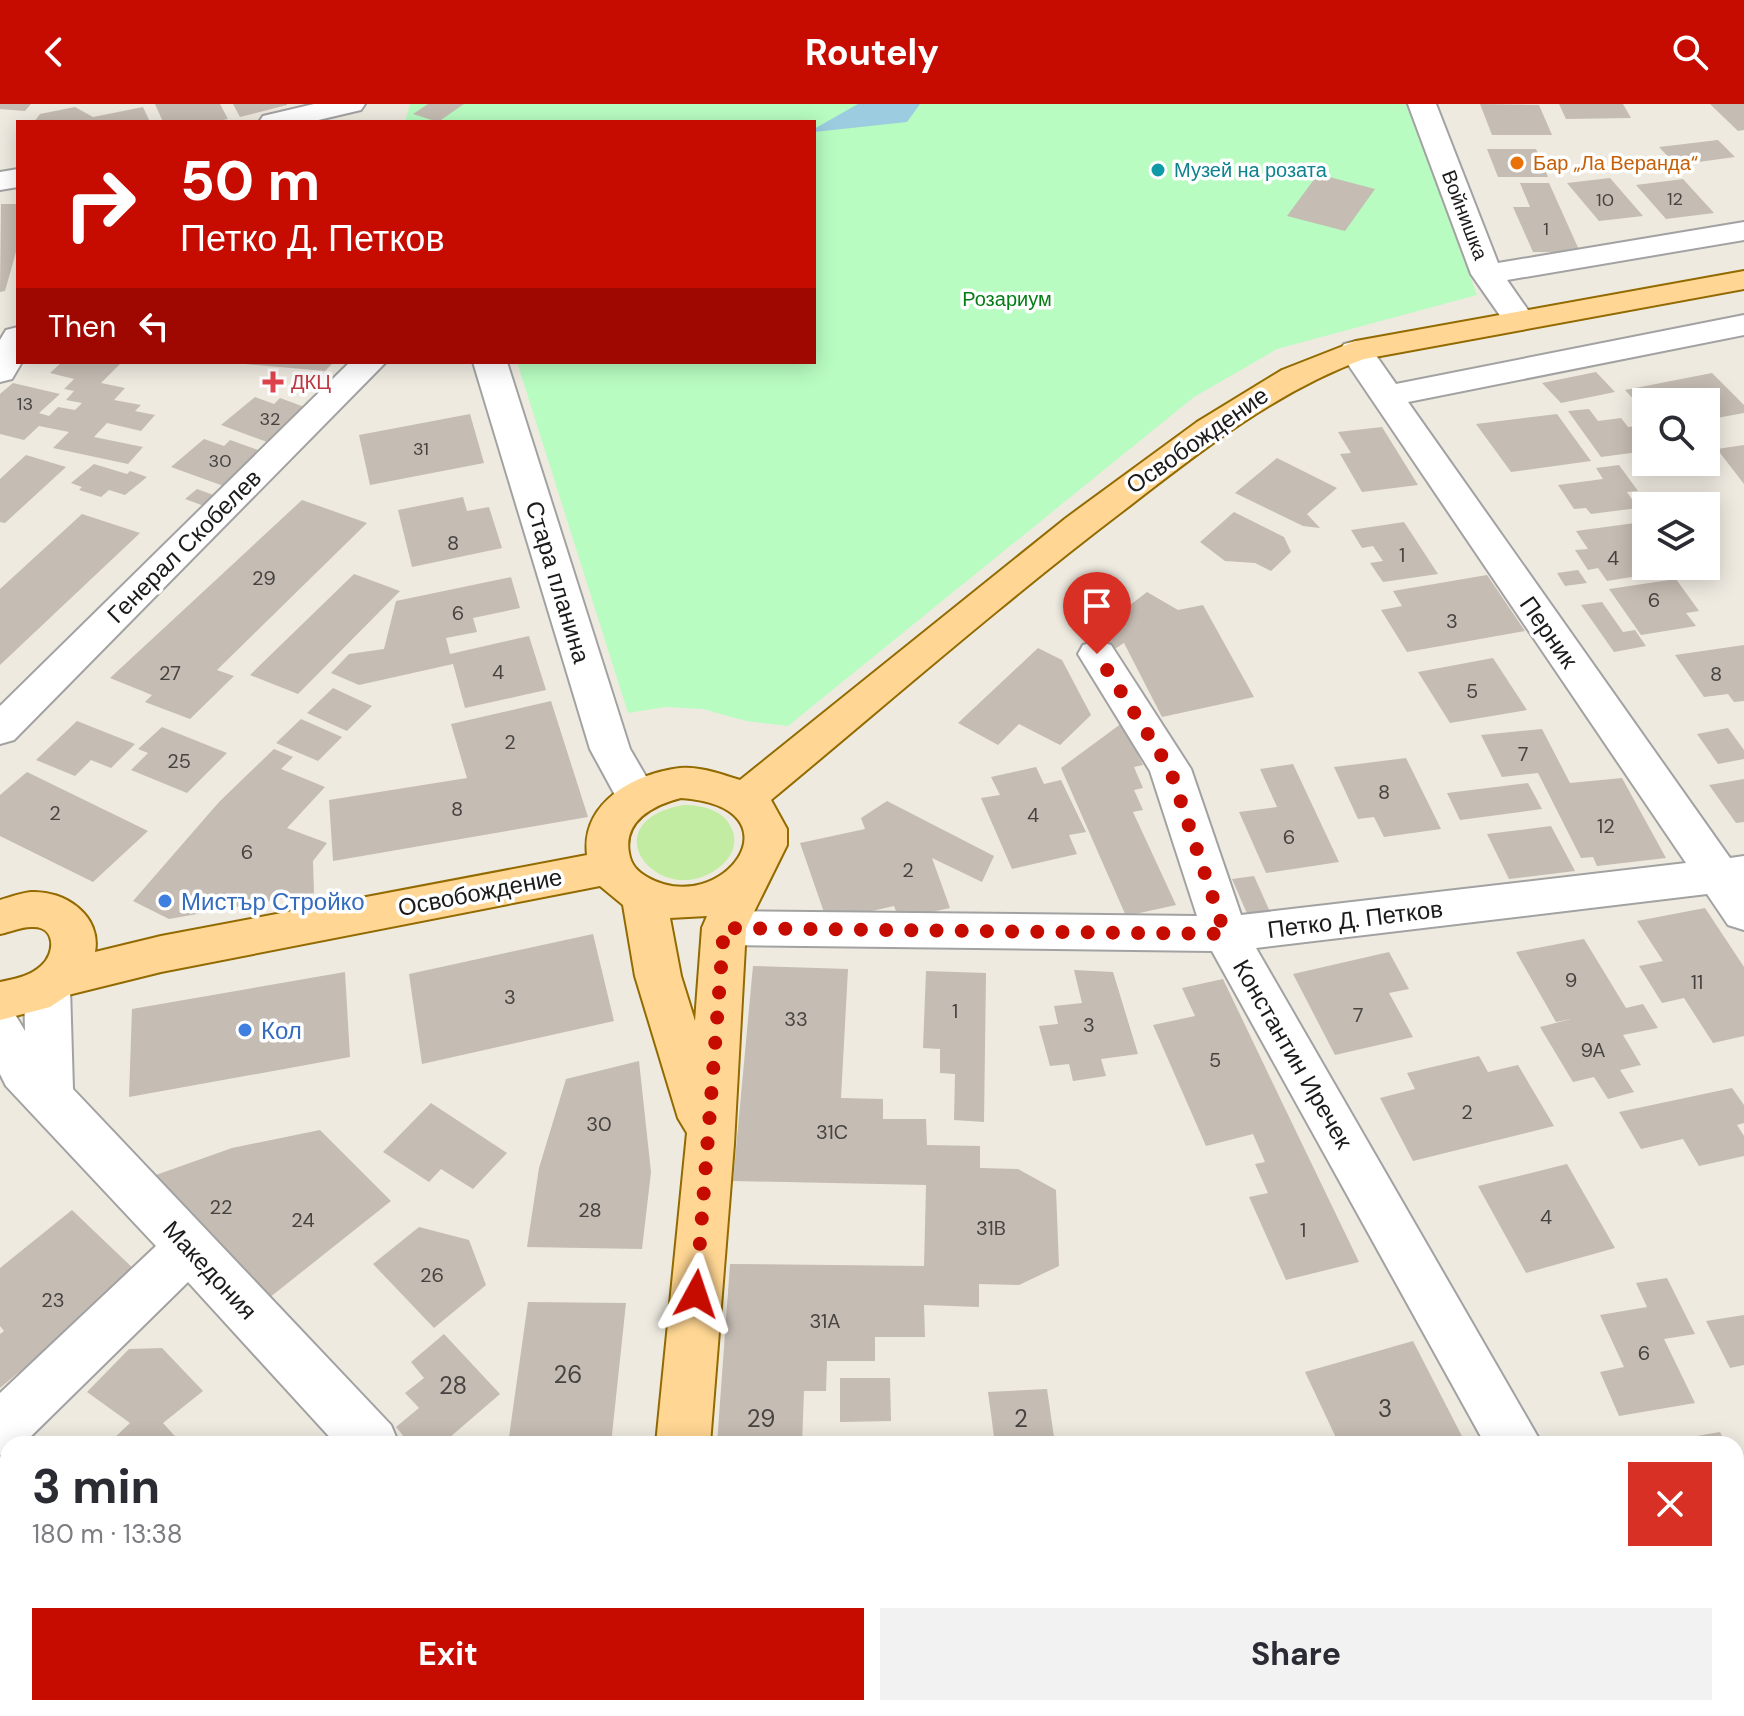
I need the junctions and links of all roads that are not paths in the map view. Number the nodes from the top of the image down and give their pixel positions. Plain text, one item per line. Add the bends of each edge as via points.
1 (353, 104) edge
2 (1422, 104) edge
3 (282, 120) edge
4 (365, 120) edge
5 (1744, 231) edge
6 (1487, 274) junction
7 (1744, 280) edge
8 (1698, 288) junction
9 (1519, 320) junction
10 (1741, 330) edge
11 (16, 341) edge
12 (1356, 351) junction
13 (367, 364) edge
14 (491, 364) edge
15 (0, 372) edge
16 (1386, 396) junction
17 (1097, 654) dead end
18 (0, 730) edge
19 (637, 797) junction
20 (745, 799) junction
21 (1731, 875) edge
22 (628, 882) junction
23 (744, 882) junction
24 (0, 891) edge
25 (1744, 913) edge
26 (0, 917) edge
27 (60, 919) junction
28 (724, 928) junction
29 (1225, 934) junction
30 (161, 954) junction
31 (52, 983) junction
32 (0, 1001) edge
33 (0, 1029) edge
34 (49, 1096) junction
35 (710, 1144) junction
36 (189, 1248) junction
37 (0, 1429) edge
38 (365, 1436) edge
39 (684, 1436) edge
40 (1510, 1436) edge

1 - 3 street
1 - 4 street
2 - 6 street, Войнишка
5 - 6 street
6 - 9 street, Войнишка
7 - 8 main road, Освобождение
8 - 9 main road, Освобождение
8 - 10 street
9 - 12 main road, Освобождение
10 - 16 street
11 - 15 street
12 - 16 street, Перник
12 - 20 main road, Освобождение via 1287,378 1221,419 1024,566
13 - 18 street, Генерал Скобелев
14 - 19 street, Стара планина via 610,749
16 - 21 street, Перник
17 - 29 street, Константин Иречек via 1170,769
19 - 20 main road via 681,783 705,783
19 - 22 main road via 608,830 606,849
20 - 23 main road via 765,830 765,848
21 - 25 street, Перник
21 - 29 street, Петко Д. Петков
22 - 23 main road via 670,903 722,895
22 - 30 main road, Освобождение
22 - 35 main road
23 - 28 main road
24 - 27 main road
26 - 27 main road via 30,910
27 - 30 main road, Освобождение
27 - 31 main road via 76,947 66,970
28 - 29 street, Петко Д. Петков
28 - 35 main road
29 - 40 street, Константин Иречек
30 - 31 main road, Освобождение
31 - 32 main road, Освобождение via 20,999
31 - 34 street
33 - 34 street, Македония via 23,1072
34 - 36 street, Македония
35 - 39 main road
36 - 37 street
36 - 38 street, Македония

